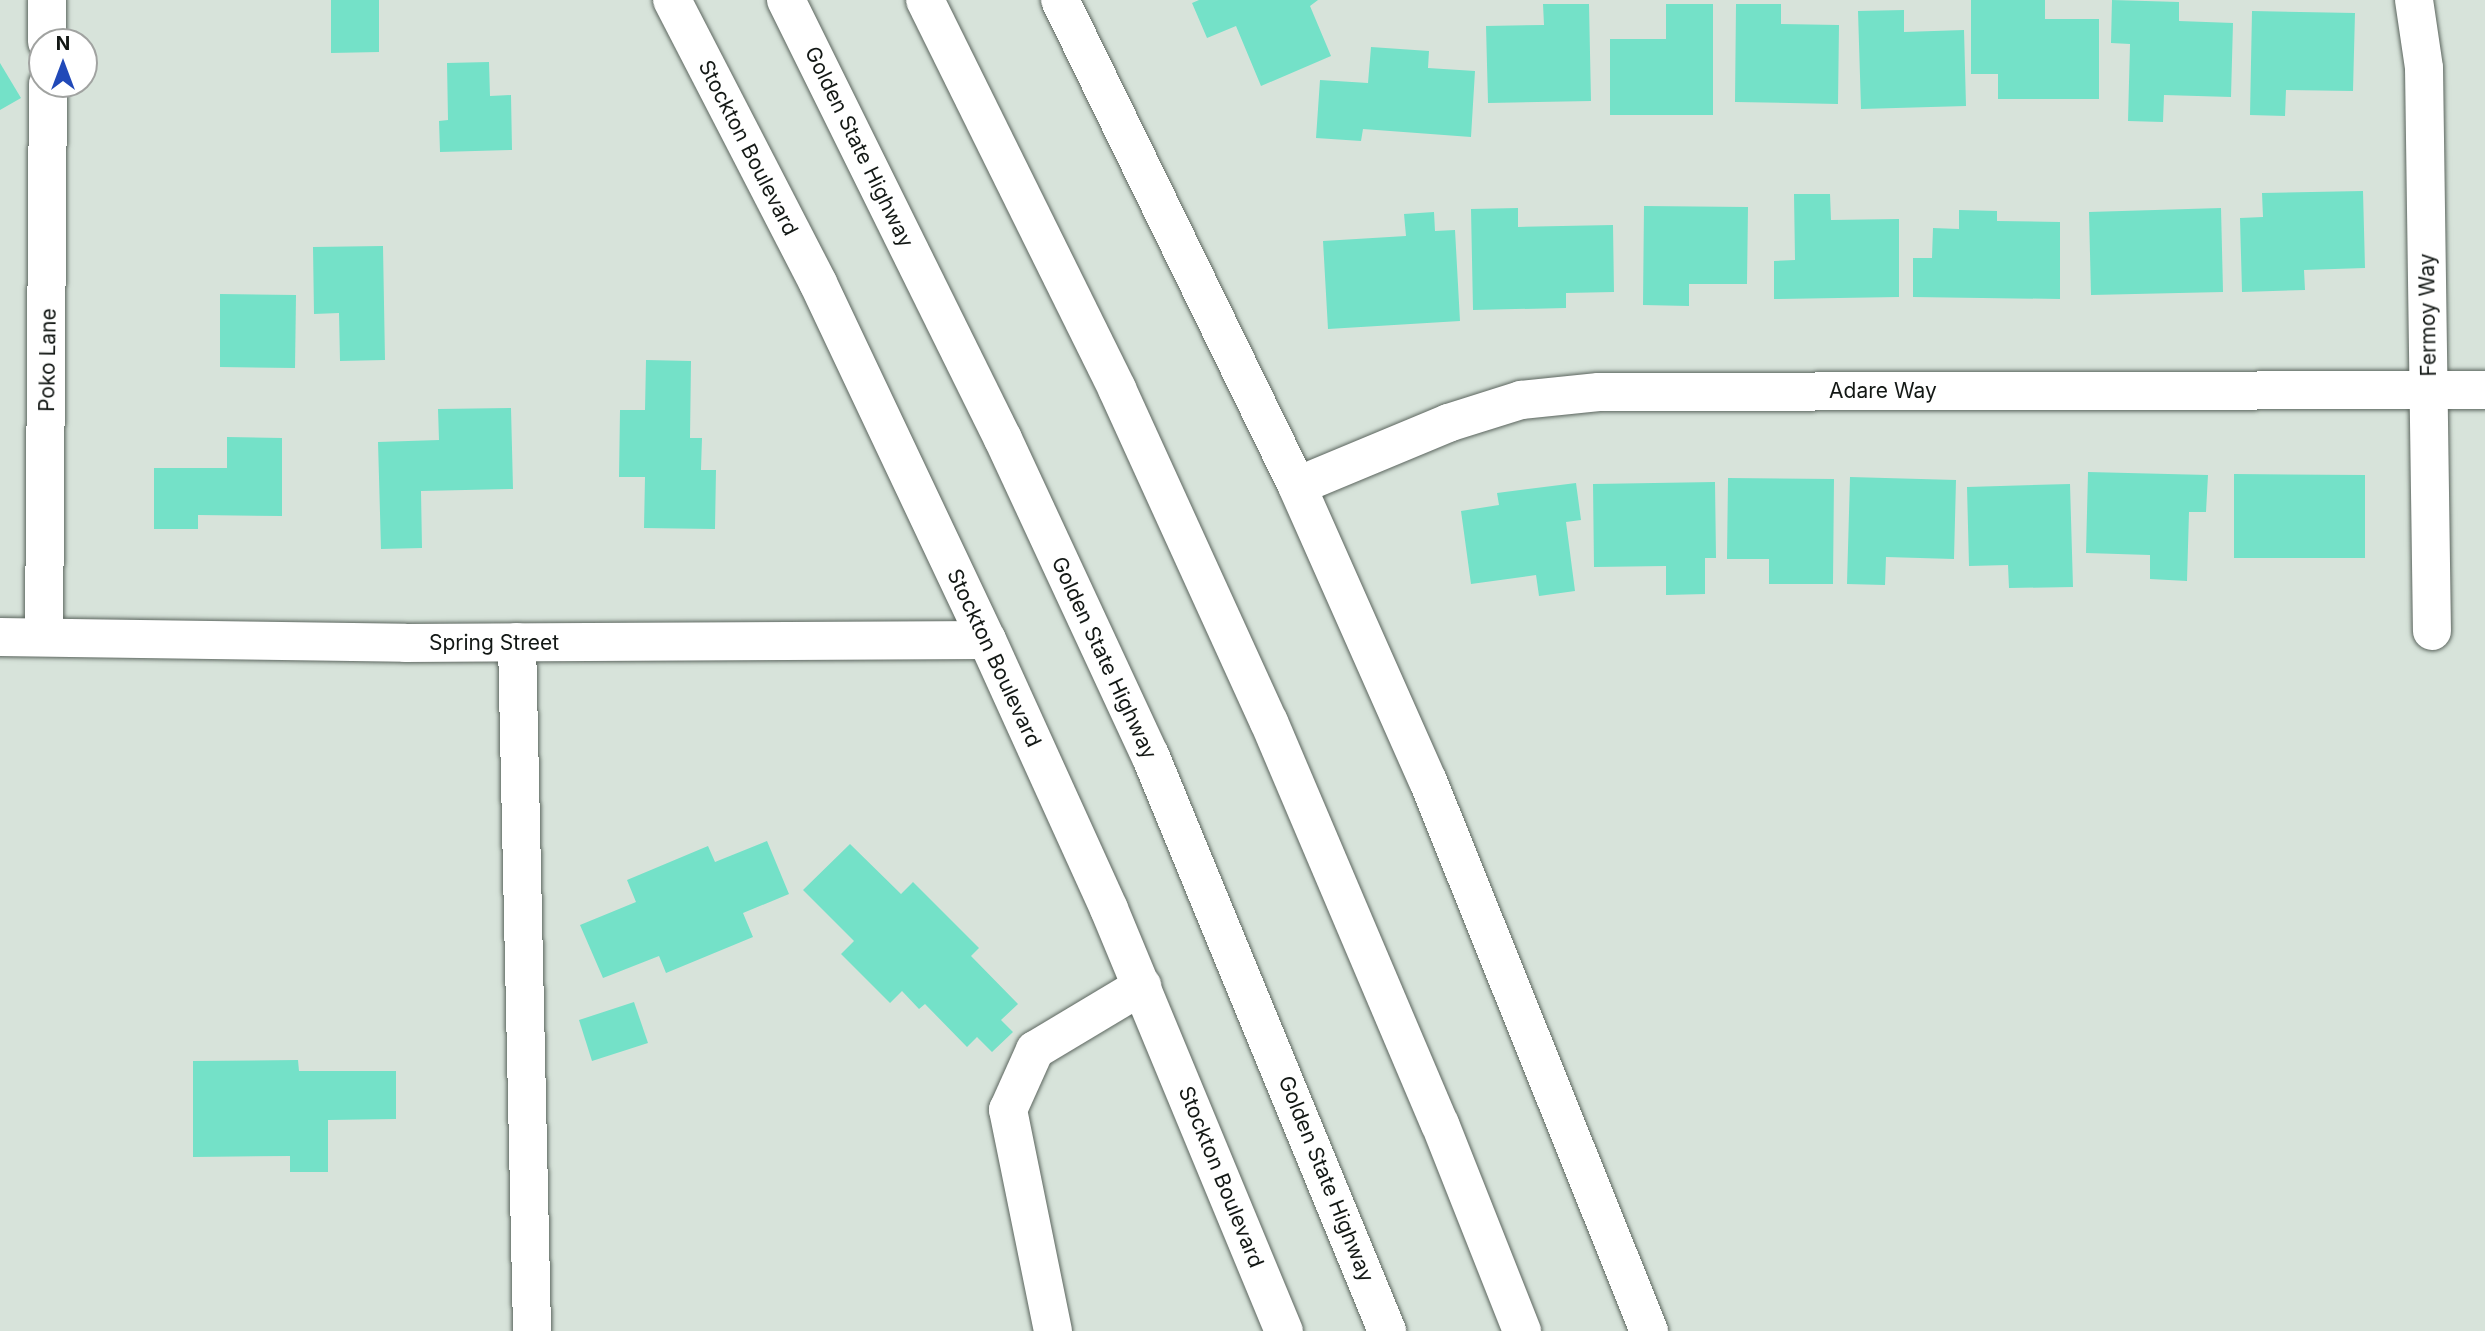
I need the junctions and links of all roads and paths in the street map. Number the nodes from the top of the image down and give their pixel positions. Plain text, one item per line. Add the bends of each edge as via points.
1 (47, 0) edge
2 (671, 0) edge
3 (786, 0) edge
4 (925, 0) edge
5 (1060, 0) edge
6 (2414, 0) edge
7 (47, 28) edge
8 (48, 98) edge
9 (2430, 390) junction
10 (2485, 390) edge
11 (1297, 486) junction
12 (2432, 631) dead end
13 (44, 636) junction
14 (0, 637) edge
15 (987, 640) junction
16 (517, 642) junction
17 (1142, 986) junction
18 (532, 1331) edge
19 (1053, 1331) edge
20 (1284, 1331) edge
21 (1387, 1331) edge
22 (1522, 1331) edge
23 (1649, 1331) edge

1 - 7 main road
2 - 15 main road, Stockton Boulevard via 818,283
3 - 21 main road, Golden State Highway via 1003,439 1150,755
4 - 22 main road via 1117,389 1269,722
5 - 11 main road
6 - 9 main road, Fermoy Way via 2424,68
8 - 13 main road, Poko Lane
9 - 10 main road, Adare Way
9 - 11 main road, Adare Way via 1599,392 1521,400 1460,419
9 - 12 main road, Fermoy Way
11 - 23 main road via 1433,794
13 - 14 main road, Spring Street
13 - 16 main road, Spring Street
15 - 16 main road, Spring Street
15 - 17 main road, Stockton Boulevard
16 - 18 main road
17 - 19 main road via 1035,1050 1008,1110
17 - 20 main road, Stockton Boulevard

